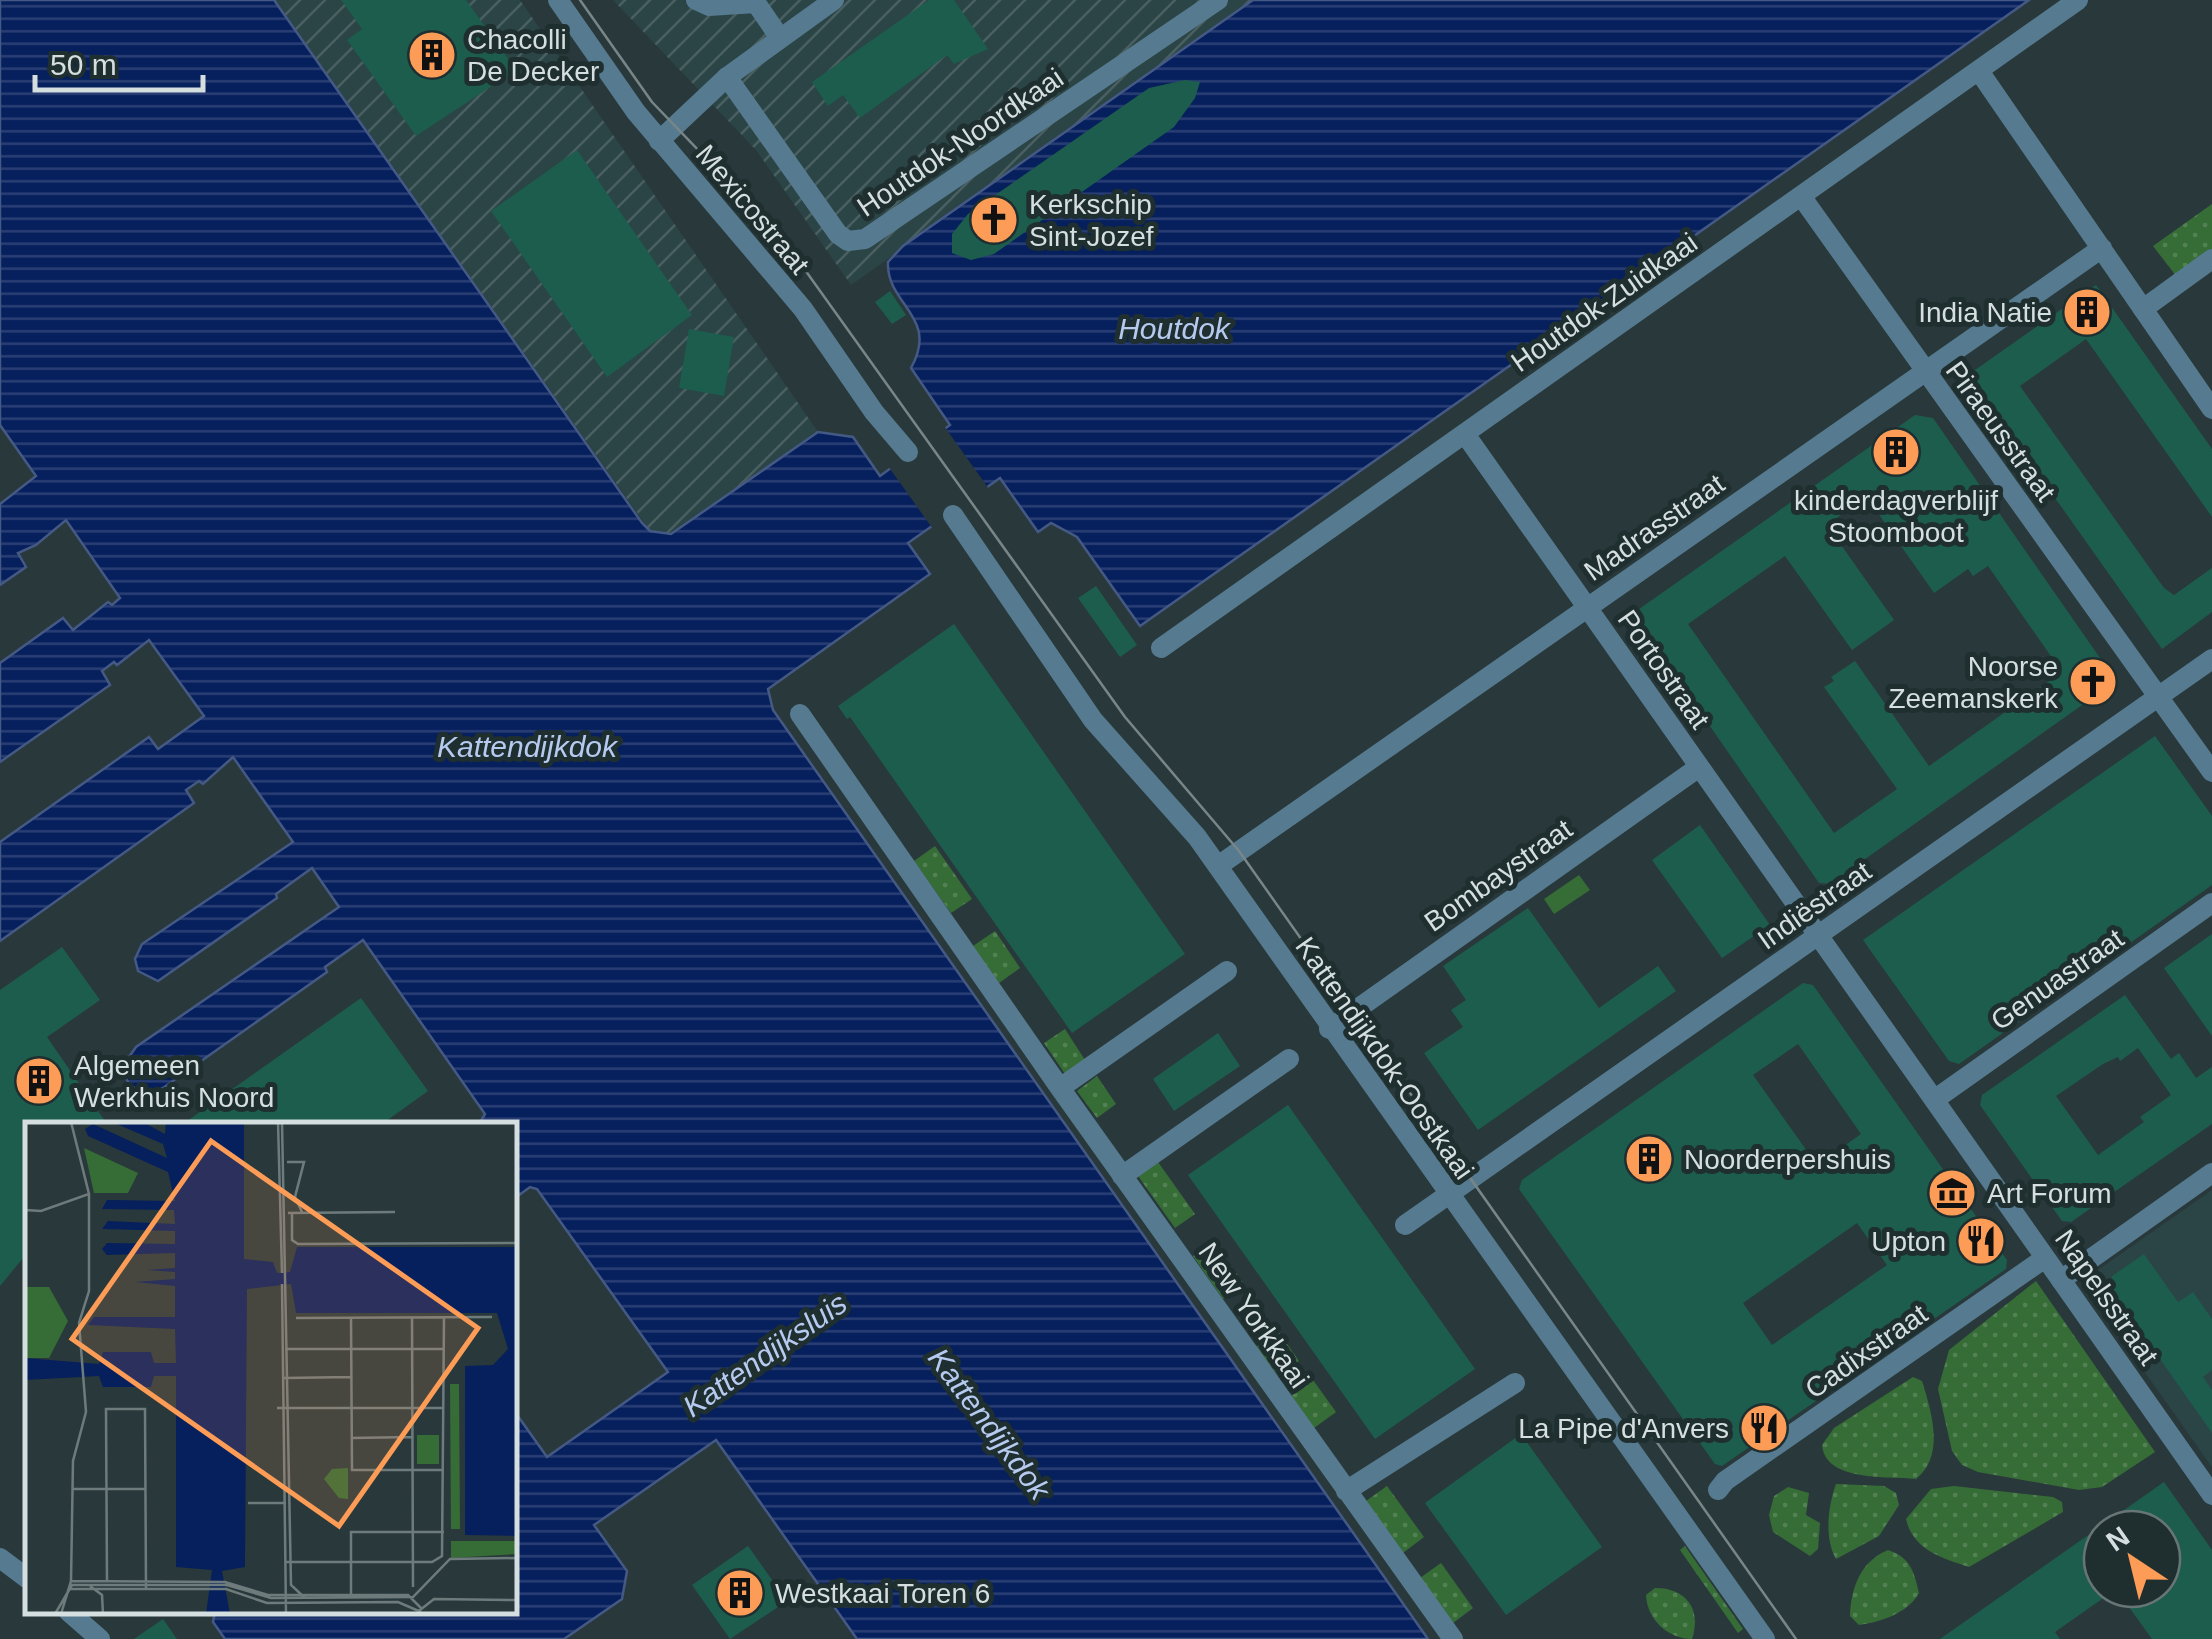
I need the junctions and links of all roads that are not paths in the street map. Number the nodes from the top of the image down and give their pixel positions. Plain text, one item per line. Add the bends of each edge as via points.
1 (558, 0) edge
2 (696, 0) edge
3 (834, 0) edge
4 (1218, 0) edge
5 (2078, 0) edge
6 (780, 38) junction
7 (1979, 71) junction
8 (728, 78) junction
9 (659, 141) junction
10 (1801, 196) junction
11 (2102, 248) junction
12 (2212, 259) edge
13 (2143, 309) junction
14 (1925, 372) junction
15 (2212, 409) edge
16 (1466, 434) junction
17 (908, 452) dead end
18 (953, 515) dead end
19 (1588, 608) junction
20 (1161, 648) dead end
21 (2212, 659) edge
22 (2158, 696) junction
23 (800, 714) dead end
24 (1699, 766) junction
25 (2212, 772) edge
26 (1218, 866) junction
27 (2212, 904) edge
28 (1818, 936) junction
29 (1227, 971) dead end
30 (1329, 1028) junction
31 (1290, 1060) dead end
32 (1060, 1088) junction
33 (1934, 1100) junction
34 (2212, 1174) edge
35 (1122, 1176) junction
36 (1448, 1195) junction
37 (1405, 1225) dead end
38 (2045, 1258) junction
39 (2061, 1280) junction
40 (1515, 1383) dead end
41 (1718, 1490) dead end
42 (1346, 1491) junction
43 (2212, 1495) edge
44 (0, 1558) edge
45 (25, 1577) edge
46 (72, 1614) edge
47 (100, 1639) edge
48 (1453, 1639) edge
49 (1765, 1639) edge

1 - 9 street, Mexicostraat
2 - 6 street via 708,6 756,3
3 - 6 street
4 - 8 street, Houtdok-Noordkaai via 865,239 838,234
5 - 7 street, Houtdok-Zuidkaai
6 - 8 street
7 - 10 street, Houtdok-Zuidkaai
7 - 11 street
8 - 9 street
9 - 17 street, Mexicostraat via 803,309
10 - 14 street, Piraeusstraat
10 - 16 street, Houtdok-Zuidkaai
11 - 13 street
11 - 14 street, Madrasstraat
12 - 13 street
13 - 15 street
14 - 19 street, Madrasstraat
14 - 22 street, Piraeusstraat
16 - 19 street, Portostraat
16 - 20 street, Houtdok-Zuidkaai
18 - 26 street, Kattendijkdok-Oostkaai via 1093,720
19 - 24 street, Portostraat
19 - 26 street, Madrasstraat
21 - 22 street, Indiëstraat
22 - 25 street, Piraeusstraat
22 - 28 street, Indiëstraat
23 - 32 street, New Yorkkaai
24 - 28 street, Portostraat
24 - 30 street, Bombaystraat
26 - 30 street, Kattendijkdok-Oostkaai
27 - 33 street, Genuastraat
28 - 33 street, Napelsstraat
28 - 36 street, Indiëstraat
29 - 32 street
30 - 36 street, Kattendijkdok-Oostkaai
31 - 35 street
32 - 35 street, New Yorkkaai
33 - 38 street, Napelsstraat
34 - 39 street
35 - 42 street, New Yorkkaai
36 - 37 street, Indiëstraat
36 - 49 street, Kattendijkdok-Oostkaai
38 - 39 street, Napelsstraat
38 - 41 street, Cadixstraat
39 - 43 street, Napelsstraat
40 - 42 street
42 - 48 street, New Yorkkaai
44 - 45 street
46 - 47 street

